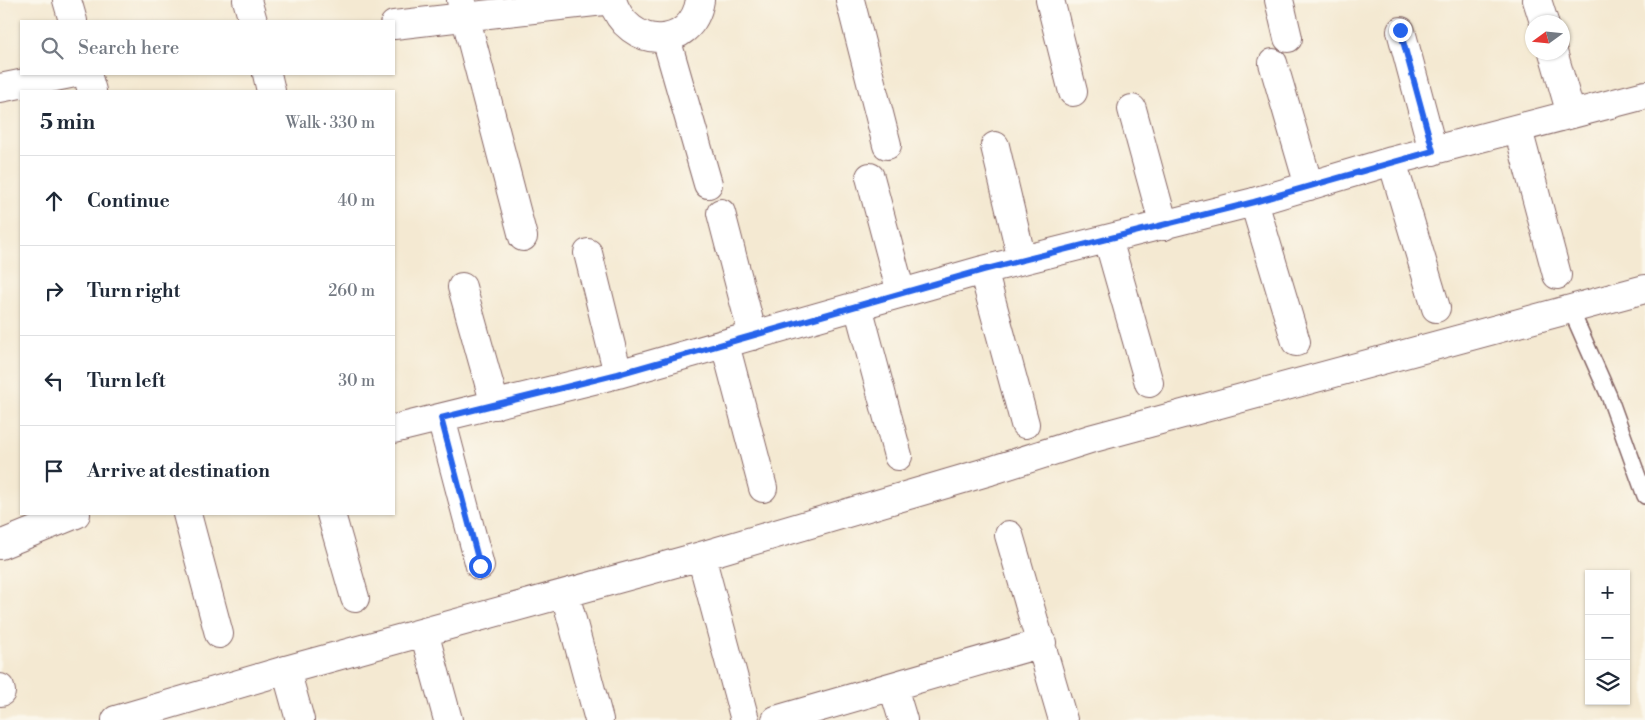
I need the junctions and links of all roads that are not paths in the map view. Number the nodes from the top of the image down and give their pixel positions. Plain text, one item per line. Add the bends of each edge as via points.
1 (67, 0) edge
2 (248, 0) edge
3 (612, 0) edge
4 (700, 0) edge
5 (850, 0) edge
6 (1050, 0) edge
7 (1279, 0) edge
8 (1537, 0) edge
9 (463, 8) edge
10 (1542, 15) edge
11 (73, 20) edge
12 (253, 20) edge
13 (395, 25) edge
14 (1400, 30) dead end
15 (666, 38) junction
16 (1288, 38) dead end
17 (1555, 60) edge
18 (1273, 63) dead end
19 (65, 75) edge
20 (87, 75) edge
21 (267, 75) edge
22 (0, 88) edge
23 (92, 90) edge
24 (272, 90) edge
25 (1073, 92) dead end
26 (1645, 95) edge
27 (1132, 109) dead end
28 (1571, 114) junction
29 (1518, 129) junction
30 (887, 145) dead end
31 (995, 146) dead end
32 (1433, 151) junction
33 (1392, 161) junction
34 (870, 178) dead end
35 (708, 184) dead end
36 (1309, 186) junction
37 (1254, 202) junction
38 (721, 212) dead end
39 (1164, 226) junction
40 (523, 237) dead end
41 (1108, 239) junction
42 (588, 253) dead end
43 (1022, 260) junction
44 (983, 270) junction
45 (1557, 275) dead end
46 (462, 287) dead end
47 (1645, 289) edge
48 (901, 293) junction
49 (858, 306) junction
50 (1436, 308) dead end
51 (1571, 310) junction
52 (754, 336) junction
53 (1296, 342) dead end
54 (725, 344) junction
55 (618, 374) junction
56 (1150, 383) dead end
57 (495, 405) junction
58 (441, 418) junction
59 (1025, 424) dead end
60 (395, 429) edge
61 (898, 456) dead end
62 (763, 488) dead end
63 (1645, 496) edge
64 (74, 515) edge
65 (187, 515) edge
66 (331, 515) edge
67 (1009, 535) dead end
68 (0, 545) edge
69 (702, 556) junction
70 (480, 566) dead end
71 (565, 594) junction
72 (355, 598) dead end
73 (424, 632) junction
74 (219, 634) dead end
75 (1042, 643) junction
76 (286, 670) junction
77 (893, 687) junction
78 (148, 716) edge
79 (116, 720) edge
80 (300, 720) edge
81 (448, 720) edge
82 (599, 720) edge
83 (746, 720) edge
84 (776, 720) edge
85 (902, 720) edge
86 (1062, 720) edge

1 - 11 street
2 - 12 street
3 - 9 street
3 - 15 street via 616,14 631,30 651,38
4 - 15 street via 691,22
5 - 30 street
6 - 25 street
7 - 16 street
8 - 10 street
9 - 13 street
9 - 40 street
14 - 32 street
15 - 35 street
17 - 28 street
18 - 36 street
19 - 22 street
20 - 23 street
21 - 24 street
26 - 28 street
27 - 39 street
28 - 29 street
29 - 32 street
29 - 45 street
31 - 43 street
32 - 33 street
33 - 36 street
33 - 50 street
34 - 48 street
36 - 37 street
37 - 39 street
37 - 53 street
38 - 52 street
39 - 41 street
41 - 43 street
41 - 56 street
42 - 55 street
43 - 44 street
44 - 48 street
44 - 59 street
46 - 57 street
47 - 51 street
48 - 49 street
49 - 52 street
49 - 61 street
51 - 63 lane via 1609,396
51 - 69 street via 1090,439
52 - 54 street
54 - 55 street
54 - 62 street
55 - 57 street
57 - 58 street
58 - 60 street
58 - 70 street
64 - 68 street
65 - 74 street
66 - 72 street
67 - 75 street
69 - 71 street
69 - 83 street
71 - 73 street
71 - 82 street
73 - 76 street
73 - 81 street
75 - 77 street
75 - 86 street
76 - 78 street
76 - 80 street
77 - 84 street
77 - 85 street
78 - 79 street

